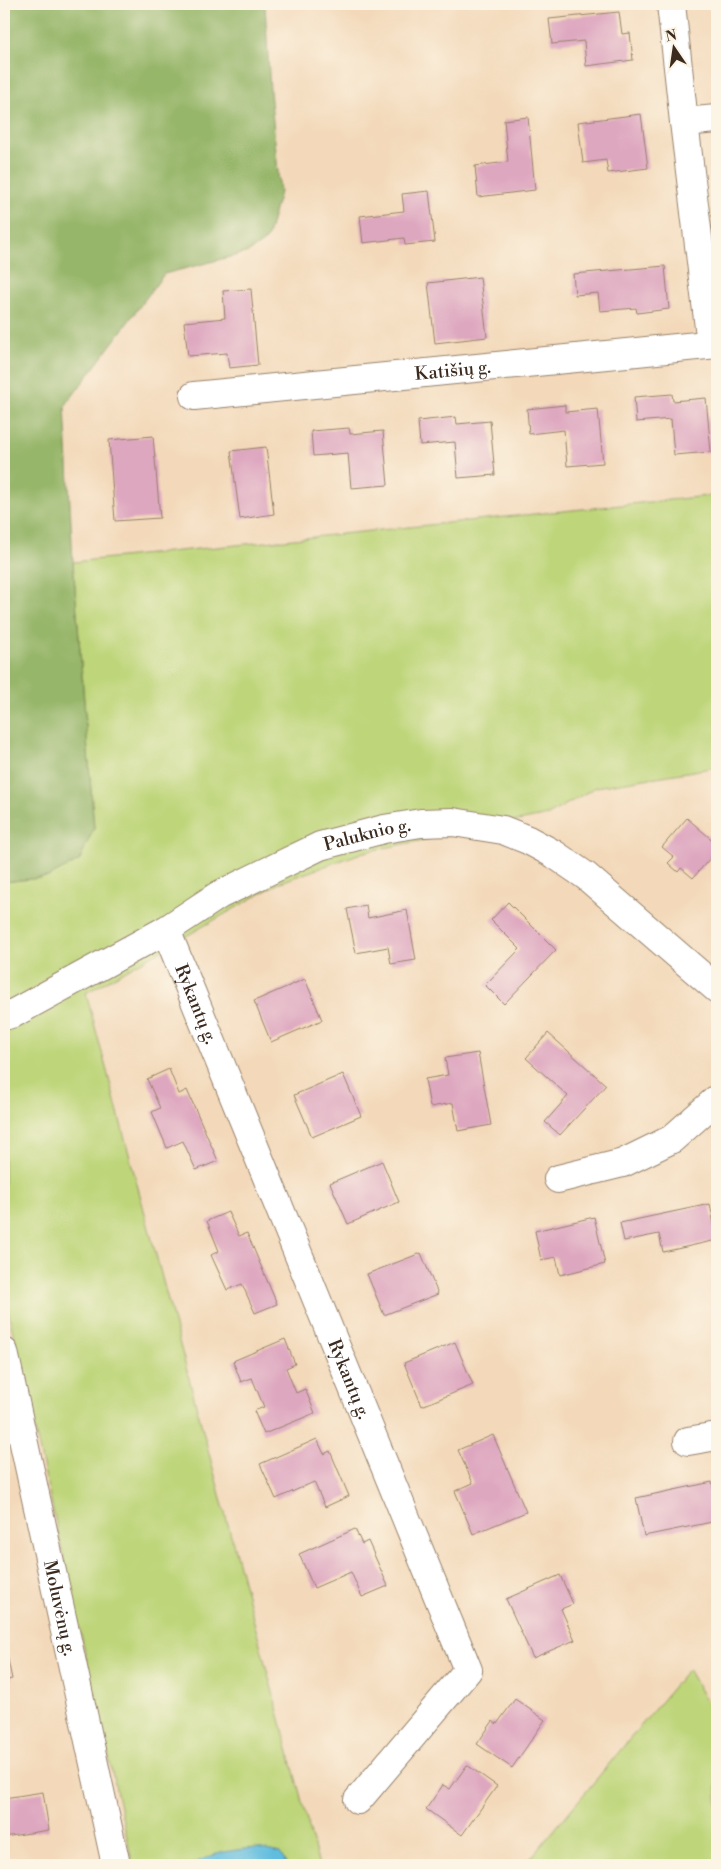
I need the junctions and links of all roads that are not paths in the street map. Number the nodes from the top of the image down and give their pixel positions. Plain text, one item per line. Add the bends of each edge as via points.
1 (671, 4) edge
2 (717, 119) edge
3 (684, 122) junction
4 (714, 344) edge
5 (194, 396) dead end
6 (166, 930) junction
7 (717, 989) edge
8 (4, 1016) edge
9 (717, 1099) edge
10 (558, 1180) dead end
11 (4, 1352) edge
12 (717, 1436) edge
13 (688, 1441) dead end
14 (358, 1800) dead end
15 (114, 1865) edge

1 - 3 street, Katišių g.
2 - 3 street
3 - 4 street, Katišių g.
4 - 5 street, Katišių g.
6 - 7 street, Paluknio g. via 219,895 320,846 384,829 453,822 503,830 554,854 586,876
6 - 8 street, Paluknio g.
6 - 14 street, Rykantų g. via 468,1670
9 - 10 street via 672,1139 623,1163
11 - 15 street, Moluvėnų g.
12 - 13 street

